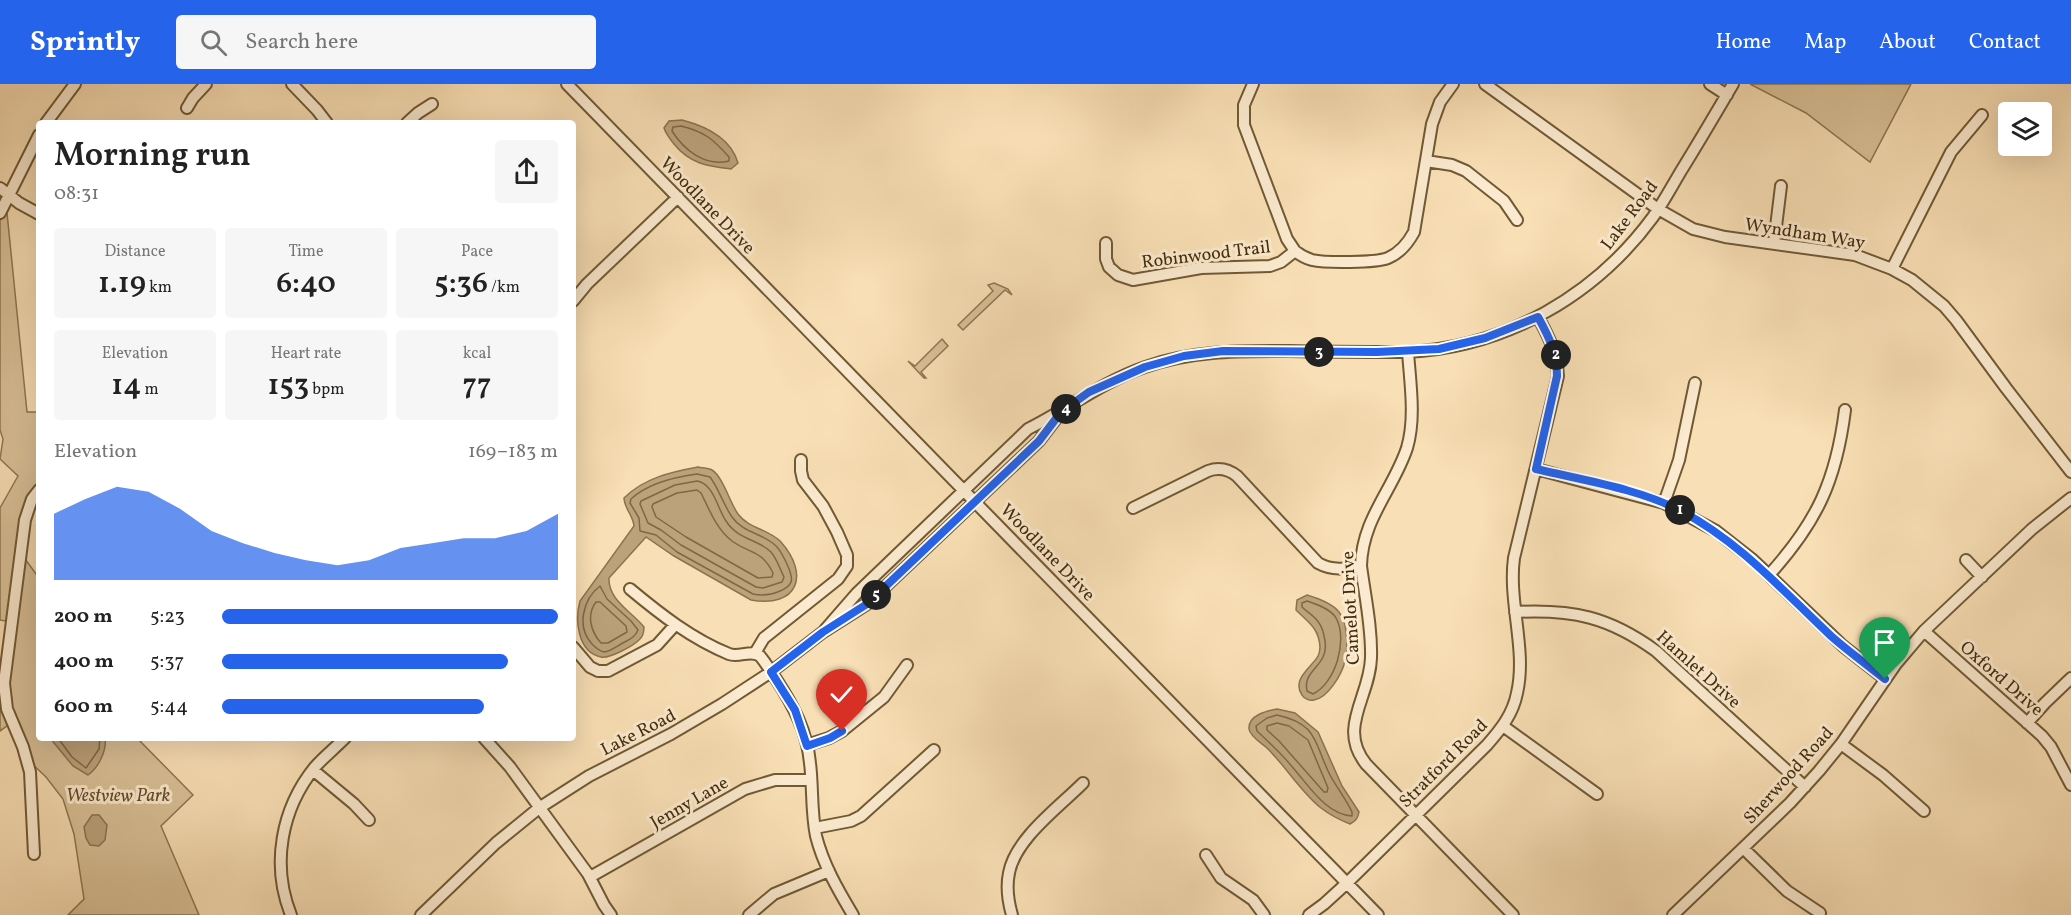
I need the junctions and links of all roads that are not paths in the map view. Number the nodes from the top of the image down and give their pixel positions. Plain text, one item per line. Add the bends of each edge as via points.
1 (75, 84) edge
2 (206, 84) edge
3 (292, 84) edge
4 (567, 84) edge
5 (1253, 84) edge
6 (1453, 84) edge
7 (1485, 84) edge
8 (1710, 84) edge
9 (1733, 84) edge
10 (1727, 94) junction
11 (432, 104) dead end
12 (187, 108) dead end
13 (1982, 115) dead end
14 (48, 120) edge
15 (325, 120) edge
16 (410, 120) edge
17 (36, 140) edge
18 (1426, 162) junction
19 (1781, 186) dead end
20 (4, 192) edge
21 (678, 197) junction
22 (1658, 209) junction
23 (36, 212) edge
24 (0, 213) edge
25 (1517, 220) dead end
26 (1106, 243) dead end
27 (1774, 243) junction
28 (1295, 251) junction
29 (1892, 268) junction
30 (576, 297) edge
31 (1538, 317) junction
32 (1408, 352) junction
33 (1695, 383) dead end
34 (1845, 410) dead end
35 (1061, 412) junction
36 (801, 460) dead end
37 (1536, 469) junction
38 (2071, 472) edge
39 (964, 490) junction
40 (36, 494) edge
41 (2071, 498) edge
42 (975, 501) junction
43 (1664, 503) junction
44 (1133, 508) dead end
45 (1966, 560) dead end
46 (1361, 566) junction
47 (1769, 575) junction
48 (1982, 577) junction
49 (630, 589) dead end
50 (1515, 612) junction
51 (6, 621) edge
52 (675, 624) junction
53 (1924, 631) junction
54 (823, 632) junction
55 (576, 650) edge
56 (755, 653) junction
57 (908, 665) dead end
58 (771, 672) junction
59 (2071, 678) edge
60 (1885, 679) junction
61 (2028, 723) junction
62 (1503, 726) junction
63 (342, 741) edge
64 (487, 741) edge
65 (1841, 744) junction
66 (807, 746) junction
67 (934, 750) dead end
68 (313, 770) junction
69 (811, 780) junction
70 (1083, 783) dead end
71 (2071, 785) edge
72 (1805, 787) junction
73 (1597, 794) dead end
74 (539, 808) junction
75 (1924, 811) dead end
76 (1416, 815) junction
77 (369, 820) dead end
78 (815, 828) junction
79 (1743, 848) junction
80 (34, 854) dead end
81 (1206, 855) dead end
82 (829, 871) junction
83 (590, 877) junction
84 (1347, 883) junction
85 (1820, 913) dead end
86 (291, 915) edge
87 (421, 915) edge
88 (611, 915) edge
89 (749, 915) edge
90 (853, 915) edge
91 (1012, 915) edge
92 (1264, 915) edge
93 (1309, 915) edge
94 (1378, 915) edge
95 (1513, 915) edge
96 (1673, 915) edge

1 - 14 street
2 - 12 street
3 - 15 street
4 - 21 street, Woodlane Drive
5 - 28 street via 1243,108 1244,129
6 - 18 street, Robinwood Trail via 1435,113
7 - 22 street, Wyndham Way
8 - 10 street
9 - 10 street, Lake Road
10 - 22 street, Lake Road
11 - 16 street
13 - 29 street via 1951,152
17 - 20 street
18 - 25 street via 1468,172 1506,202
18 - 28 street, Robinwood Trail via 1415,229 1397,253 1379,261 1319,261
19 - 27 street
20 - 23 street
20 - 24 street
21 - 30 street
21 - 39 street, Woodlane Drive
22 - 27 street, Wyndham Way via 1710,234
22 - 31 street, Lake Road via 1609,267 1578,293
26 - 28 street, Robinwood Trail via 1109,267 1121,277 1133,280 1191,269 1270,266
27 - 29 street, Wyndham Way via 1855,255
29 - 38 street, Wyndham Way via 1929,293 1956,320
31 - 32 street, Lake Road via 1485,338
31 - 37 street, Stratford Road via 1554,347 1557,376
32 - 35 street, Lake Road via 1223,351 1184,356 1104,384
32 - 46 street, Camelot Drive via 1410,436 1363,540
33 - 43 street via 1679,460
34 - 47 street via 1837,459 1822,501 1797,542
35 - 39 street, Lake Road via 1028,429
35 - 42 street, Lake Road via 1039,441
36 - 56 street via 802,477 837,532 847,555 847,566 832,585 762,640
37 - 43 street
37 - 50 street, Stratford Road via 1514,558
39 - 42 street, Woodlane Drive
39 - 54 street, Lake Road
40 - 51 street via 25,520
41 - 48 street, Sherwood Road
42 - 54 street, Lake Road via 867,604
42 - 84 street, Woodlane Drive
43 - 47 street via 1716,531
44 - 46 street via 1221,468 1237,476 1318,563 1337,569
45 - 48 street
46 - 76 street, Camelot Drive via 1371,657 1354,726 1355,747 1366,764
47 - 60 street via 1836,640
48 - 53 street, Sherwood Road
49 - 52 street
50 - 62 street, Stratford Road via 1520,672 1517,693
50 - 72 street, Hamlet Drive via 1541,610 1598,619 1638,638
51 - 80 street via 5,696 30,772
52 - 55 street via 657,645 608,671 590,667
52 - 56 street via 731,655
53 - 60 street, Sherwood Road
53 - 61 street, Oxford Drive
54 - 58 street, Lake Road
56 - 58 street
57 - 66 street via 884,697 830,738
58 - 66 street via 795,710
58 - 74 street, Lake Road via 696,720 589,776
59 - 61 street
60 - 65 street, Sherwood Road
61 - 71 street, Oxford Drive via 2051,747
62 - 73 street
62 - 76 street, Stratford Road
63 - 68 street
64 - 74 street
65 - 72 street, Sherwood Road
65 - 75 street
66 - 69 street
67 - 78 street via 861,816
68 - 77 street
68 - 86 street via 292,805 282,840 281,879
69 - 78 street
69 - 83 street, Jenny Lane via 775,780 745,789
70 - 91 street via 1019,849 1008,873
72 - 79 street, Sherwood Road
74 - 83 street
74 - 87 street, Lake Road via 510,830
76 - 84 street, Stratford Road
76 - 95 street, Camelot Drive
78 - 82 street
79 - 85 street via 1787,891
79 - 96 street, Sherwood Road
81 - 92 street via 1221,878 1253,900
82 - 89 street via 774,894
82 - 90 street
83 - 88 street
84 - 93 street, Stratford Road
84 - 94 street, Woodlane Drive

